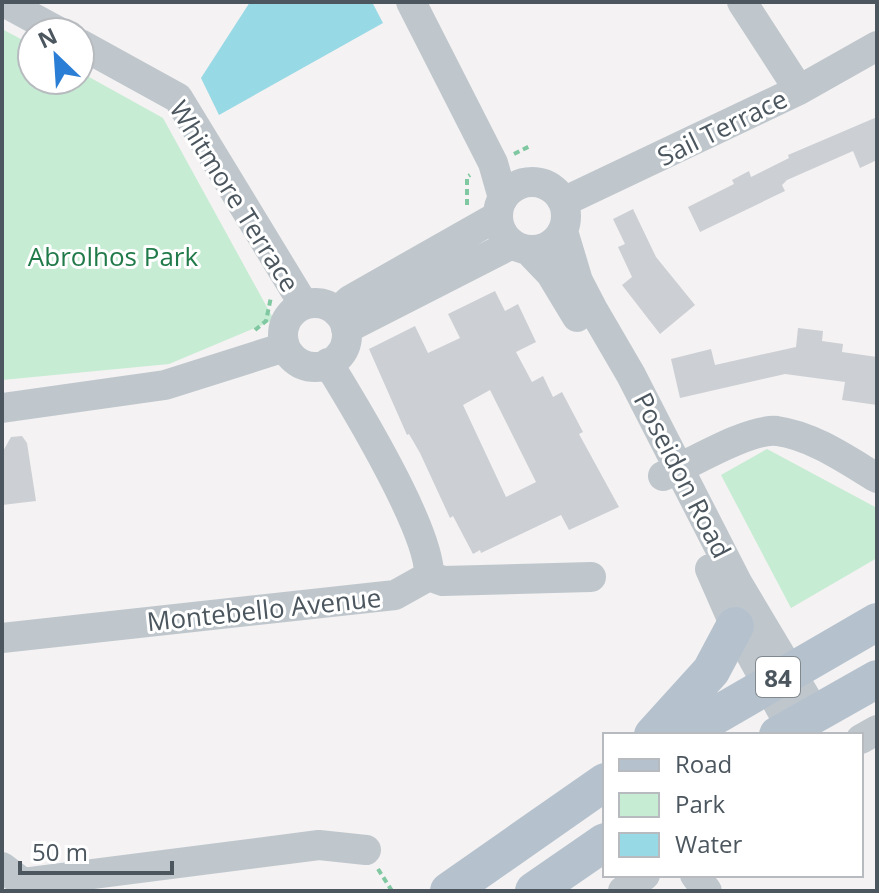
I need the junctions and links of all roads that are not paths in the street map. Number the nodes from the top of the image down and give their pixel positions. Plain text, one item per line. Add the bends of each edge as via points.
1 (4, 2) edge
2 (411, 2) edge
3 (431, 2) edge
4 (742, 2) edge
5 (30, 16) edge
6 (877, 46) edge
7 (96, 53) edge
8 (799, 90) junction
9 (532, 182) junction
10 (501, 207) junction
11 (563, 216) junction
12 (520, 247) junction
13 (304, 305) junction
14 (342, 320) junction
15 (285, 347) junction
16 (328, 363) junction
17 (2, 408) edge
18 (671, 473) junction
19 (877, 478) edge
20 (429, 576) junction
21 (591, 577) dead end
22 (877, 622) edge
23 (735, 626) junction
24 (2, 638) edge
25 (778, 677) junction
26 (877, 679) edge
27 (794, 725) edge
28 (655, 733) edge
29 (685, 733) edge
30 (603, 783) edge
31 (603, 843) edge
32 (366, 850) dead end
33 (2, 867) edge
34 (642, 877) edge
35 (449, 891) edge
36 (534, 891) edge
37 (623, 891) edge

1 - 5 street
2 - 10 street via 493,163
3 - 9 street via 500,139
4 - 8 street
6 - 8 street, Sail Terrace
7 - 13 street, Whitmore Terrace via 178,98
8 - 11 street, Sail Terrace
9 - 10 street via 516,186
9 - 11 street via 551,187
10 - 12 street via 500,229
10 - 14 street via 464,239 350,300
11 - 12 street via 549,246
11 - 18 street, Poseidon Road via 578,281
12 - 14 street
12 - 18 street, Poseidon Road via 563,292
13 - 14 street via 324,304
13 - 15 street via 285,322
14 - 16 street via 342,351
15 - 16 street via 303,364
15 - 17 street via 165,385
16 - 20 street via 414,522
18 - 19 street via 753,435 775,431 827,449
18 - 23 street, Poseidon Road
18 - 25 street, Poseidon Road via 760,623
20 - 21 street via 443,581
20 - 24 street, Montebello Avenue via 395,595
22 - 25 main road, 84
23 - 25 street, Poseidon Road
23 - 28 main road via 711,671
25 - 27 street, Poseidon Road
25 - 29 main road, 84
26 - 27 main road, 84
30 - 35 main road
31 - 36 main road
32 - 33 street via 319,845 23,883
34 - 37 street

